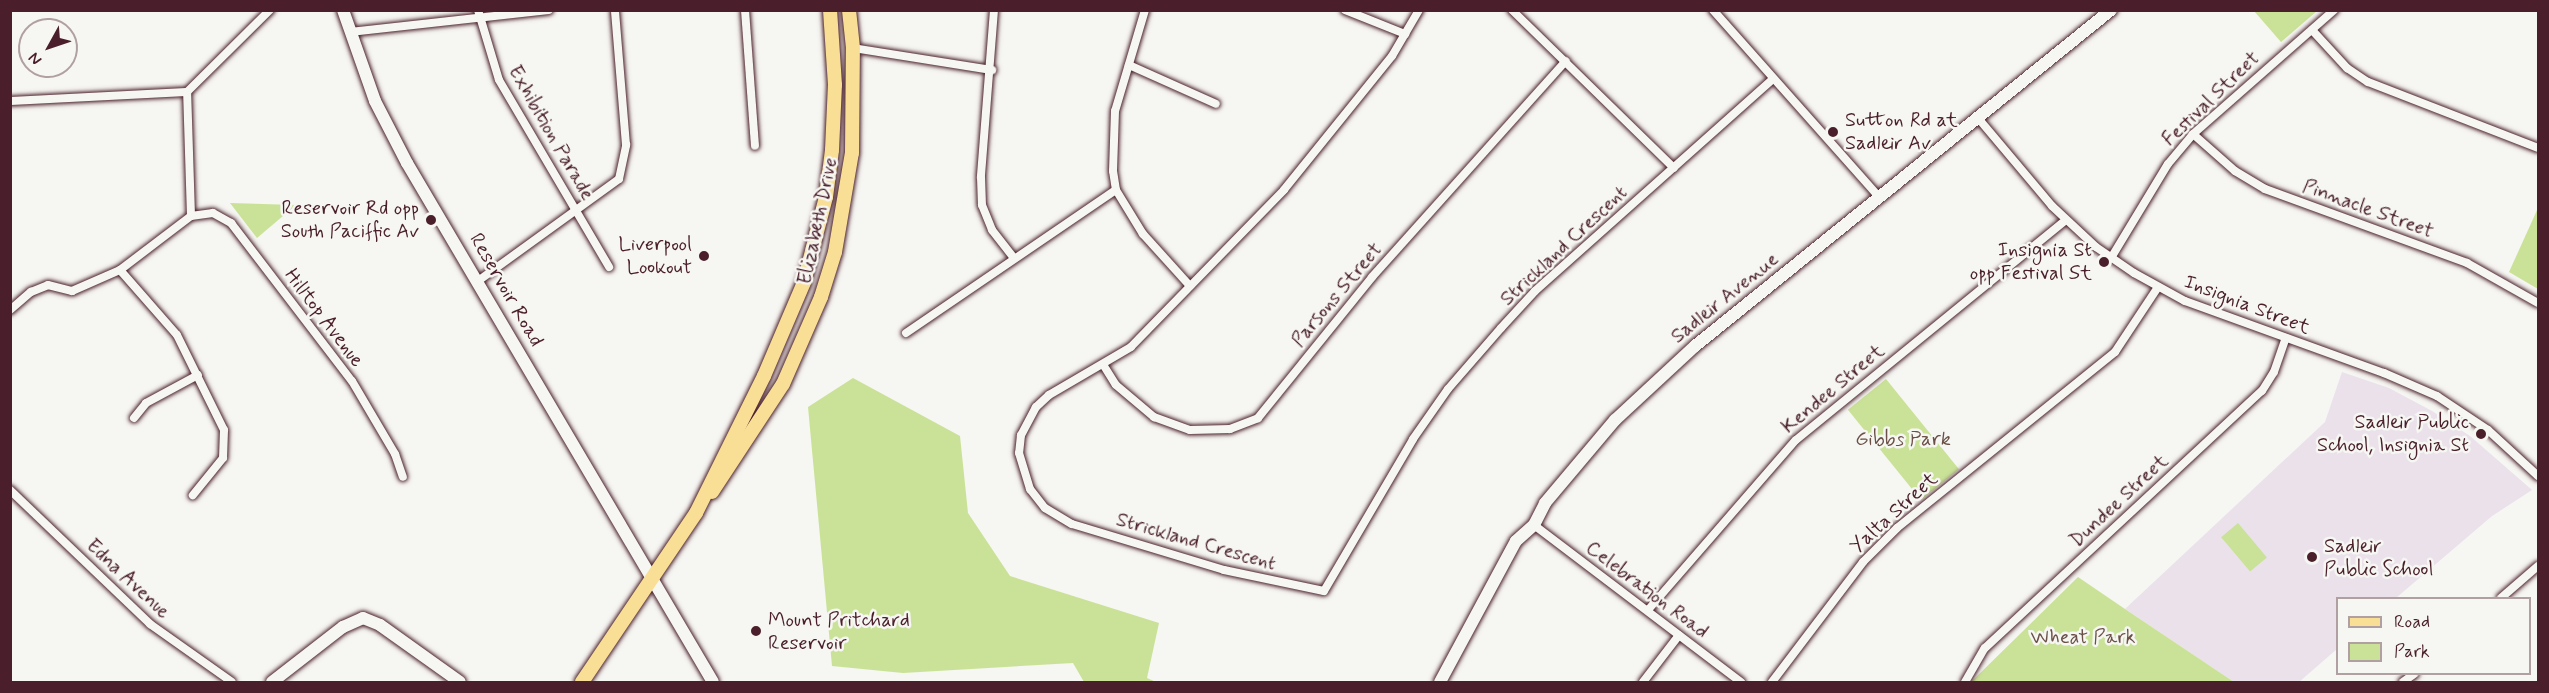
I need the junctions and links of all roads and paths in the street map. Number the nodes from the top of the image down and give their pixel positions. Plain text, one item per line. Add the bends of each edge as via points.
1 (270, 10) edge
2 (343, 10) edge
3 (549, 10) edge
4 (615, 10) edge
5 (745, 10) edge
6 (830, 10) edge
7 (849, 10) edge
8 (994, 10) edge
9 (1145, 10) edge
10 (1345, 10) edge
11 (1419, 10) edge
12 (1512, 10) edge
13 (1713, 10) edge
14 (2111, 10) edge
15 (2334, 10) edge
16 (479, 14) edge
17 (2312, 30) junction
18 (350, 32) junction
19 (1406, 34) junction
20 (853, 48) junction
21 (1566, 61) junction
22 (1129, 65) junction
23 (992, 70) junction
24 (1773, 78) junction
25 (187, 92) junction
26 (10, 101) edge
27 (1216, 104) dead end
28 (1978, 118) junction
29 (2193, 134) junction
30 (755, 146) dead end
31 (2538, 148) edge
32 (1674, 168) junction
33 (1116, 190) junction
34 (1879, 196) junction
35 (577, 212) junction
36 (191, 216) junction
37 (2066, 220) junction
38 (1013, 257) junction
39 (2111, 258) junction
40 (609, 267) dead end
41 (120, 270) junction
42 (478, 281) junction
43 (1190, 286) junction
44 (2158, 287) junction
45 (2538, 303) edge
46 (10, 310) edge
47 (906, 333) dead end
48 (2286, 338) junction
49 (1104, 366) junction
50 (198, 375) junction
51 (134, 418) dead end
52 (2538, 476) edge
53 (403, 477) dead end
54 (10, 490) edge
55 (193, 495) dead end
56 (696, 513) junction
57 (1534, 525) junction
58 (2538, 566) edge
59 (653, 581) junction
60 (2502, 597) edge
61 (1648, 610) junction
62 (1679, 635) junction
63 (232, 682) edge
64 (272, 682) edge
65 (460, 682) edge
66 (582, 682) edge
67 (713, 682) edge
68 (1440, 682) edge
69 (1643, 682) edge
70 (1741, 682) edge
71 (1772, 682) edge
72 (1965, 682) edge

1 - 25 street
2 - 18 street, Reservoir Road
3 - 16 street
4 - 35 street via 626,160 612,187
5 - 30 street
6 - 56 main road, Elizabeth Drive via 835,119 817,236 785,329
7 - 20 main road, Elizabeth Drive
8 - 23 street
9 - 22 street
10 - 19 street
11 - 19 street, Strickland Crescent
12 - 21 street
13 - 24 street
14 - 28 street, Sadleir Avenue
15 - 17 street, Festival Street
16 - 18 street
16 - 35 street, Exhibition Parade via 499,80
17 - 29 street, Festival Street
17 - 31 street via 2347,68 2368,82
18 - 42 street, Reservoir Road via 392,134
19 - 43 street, Strickland Crescent via 1284,190
20 - 23 street
20 - 56 main road, Elizabeth Drive via 852,153 835,252 821,297 783,384 726,475
21 - 32 street
21 - 49 street, Parsons Street via 1372,277 1258,418 1230,429 1190,430 1154,417 1116,384
22 - 27 street
22 - 33 street via 1115,111 1111,142
23 - 38 street via 981,177 982,205 992,230
24 - 32 street, Strickland Crescent
24 - 34 street
25 - 26 street
25 - 36 street
28 - 34 street, Sadleir Avenue
28 - 37 street, Insignia Street
29 - 39 street, Festival Street via 2168,164
29 - 45 street, Pinnacle Street via 2235,171 2265,189 2468,263
32 - 49 street, Strickland Crescent via 1535,291 1448,389 1407,448 1324,591 1224,570 1072,524 1045,508 1024,476 1019,453 1021,435 1036,407 1049,395
33 - 38 street
33 - 43 street via 1143,234
34 - 57 street, Sadleir Avenue via 1651,385 1574,466 1545,503
35 - 40 street, Exhibition Parade
35 - 42 street
36 - 41 street
36 - 53 street, Hilltop Avenue via 213,213 231,223 352,381 395,454
37 - 39 street, Insignia Street
37 - 61 street, Kendee Street via 1796,440
38 - 47 street
39 - 44 street, Insignia Street
41 - 46 street via 72,291 48,285 31,292
41 - 50 street via 170,325
42 - 59 street, Reservoir Road
43 - 49 street, Strickland Crescent via 1131,347
44 - 48 street, Insignia Street
44 - 71 street, Yalta Street via 2115,352 1897,528 1863,562
48 - 52 street, Insignia Street via 2437,396 2488,430
48 - 72 street, Dundee Street via 2274,372 2262,391 1984,648
50 - 51 street via 146,403
50 - 55 street via 224,429 226,449
54 - 63 street, Edna Avenue via 150,624
56 - 59 main road, Elizabeth Drive
57 - 61 street, Celebration Road
57 - 68 street, Sadleir Avenue via 1509,552
58 - 60 street
59 - 66 main road, Elizabeth Drive
59 - 67 street, Reservoir Road
61 - 62 street, Celebration Road
62 - 69 street
62 - 70 street, Celebration Road
64 - 65 street via 344,627 363,618 380,625

